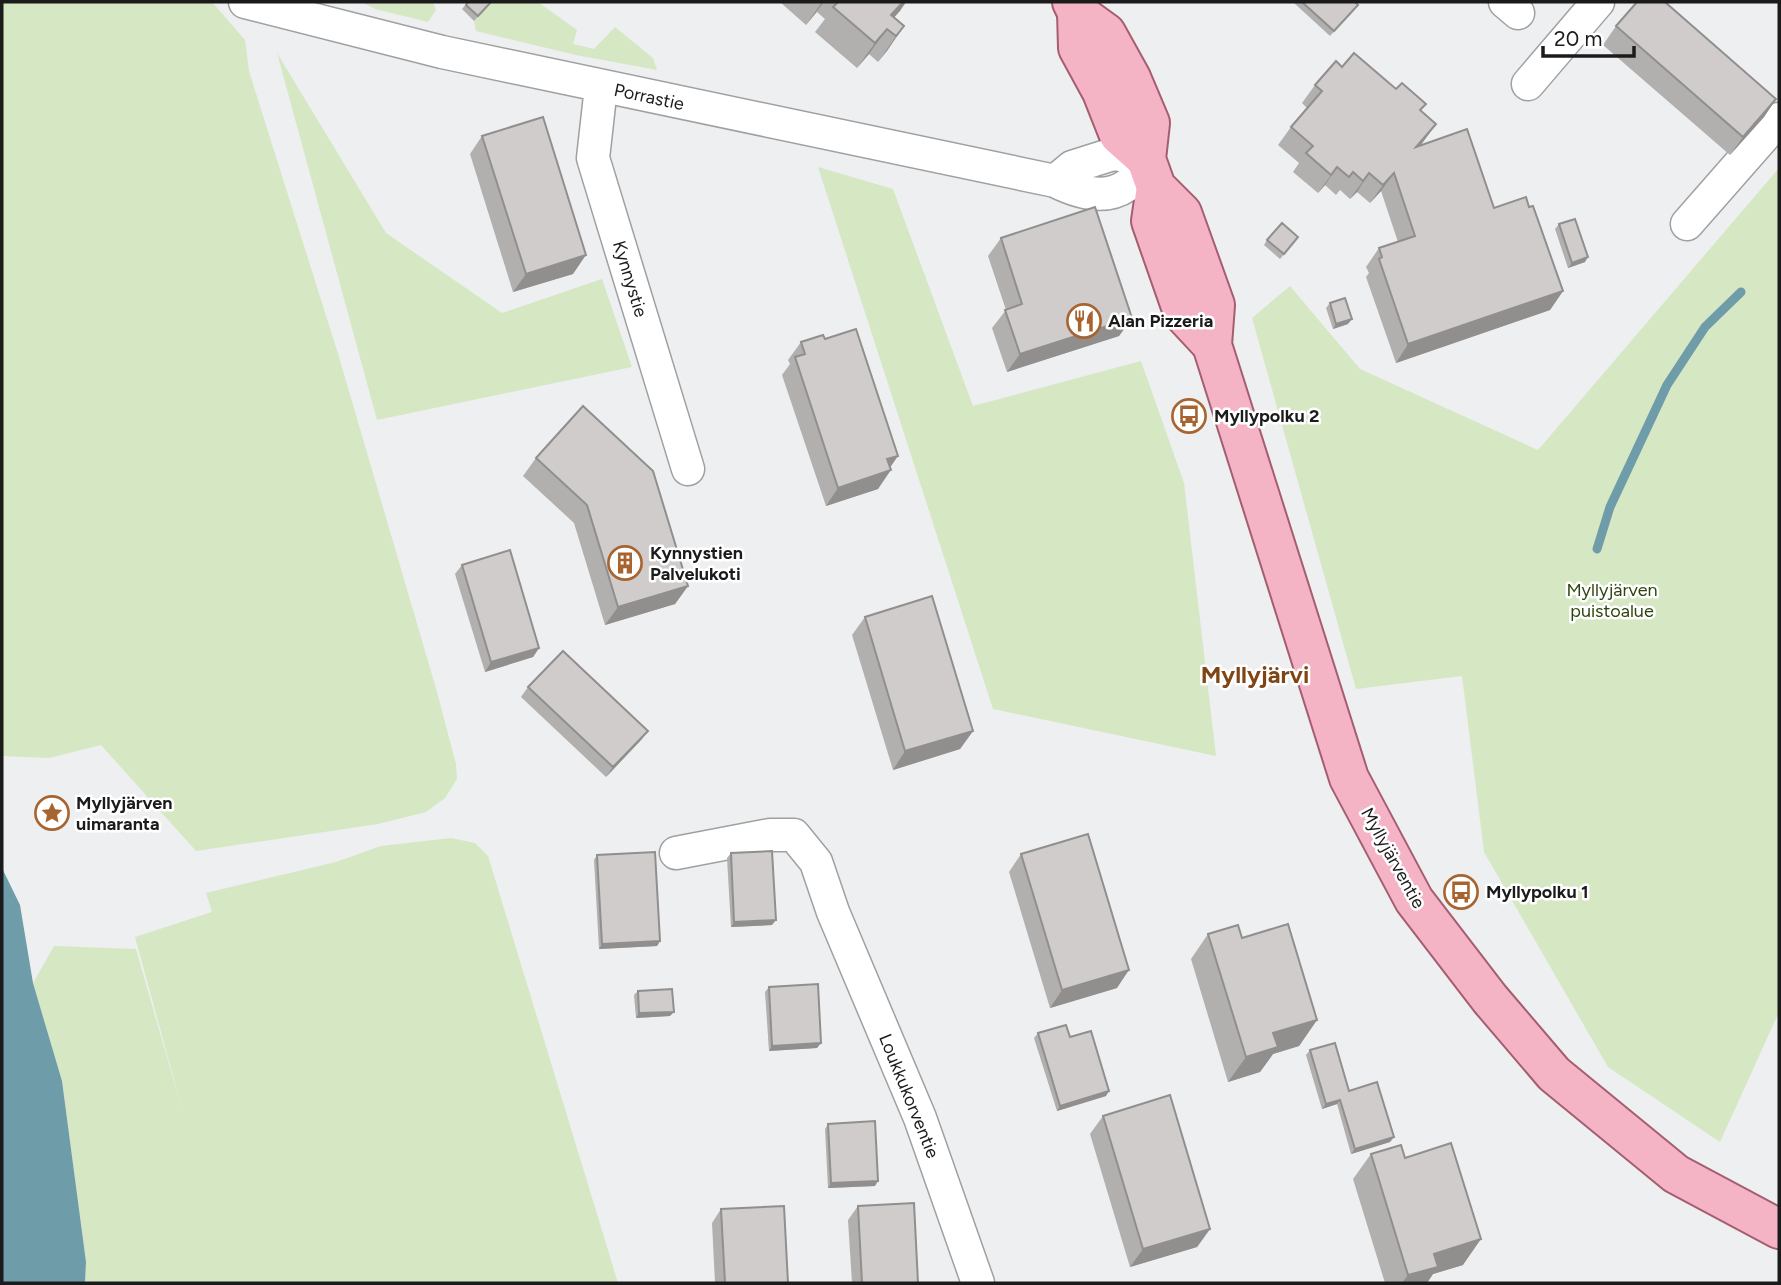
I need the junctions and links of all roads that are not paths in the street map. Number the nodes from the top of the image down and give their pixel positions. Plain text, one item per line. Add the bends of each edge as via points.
1 (245, 2) edge
2 (1598, 2) edge
3 (1074, 7) edge
4 (1528, 84) dead end
5 (601, 87) junction
6 (1779, 119) edge
7 (1151, 173) junction
8 (1687, 224) dead end
9 (688, 469) dead end
10 (676, 853) dead end
11 (1779, 1229) edge
12 (978, 1283) edge

1 - 5 street, Porrastie
2 - 4 street
3 - 7 main road via 1107,33 1132,78 1150,123
5 - 7 street, Porrastie via 1055,181 1072,167 1113,154
5 - 9 street, Kynnystie via 593,158
6 - 8 street
7 - 11 main road, Myllyjärventie via 1182,212 1215,305 1212,345 1349,778 1414,900 1554,1074 1676,1174
10 - 12 street, Loukkukorventie via 770,835 794,835 817,862 833,912 920,1118

